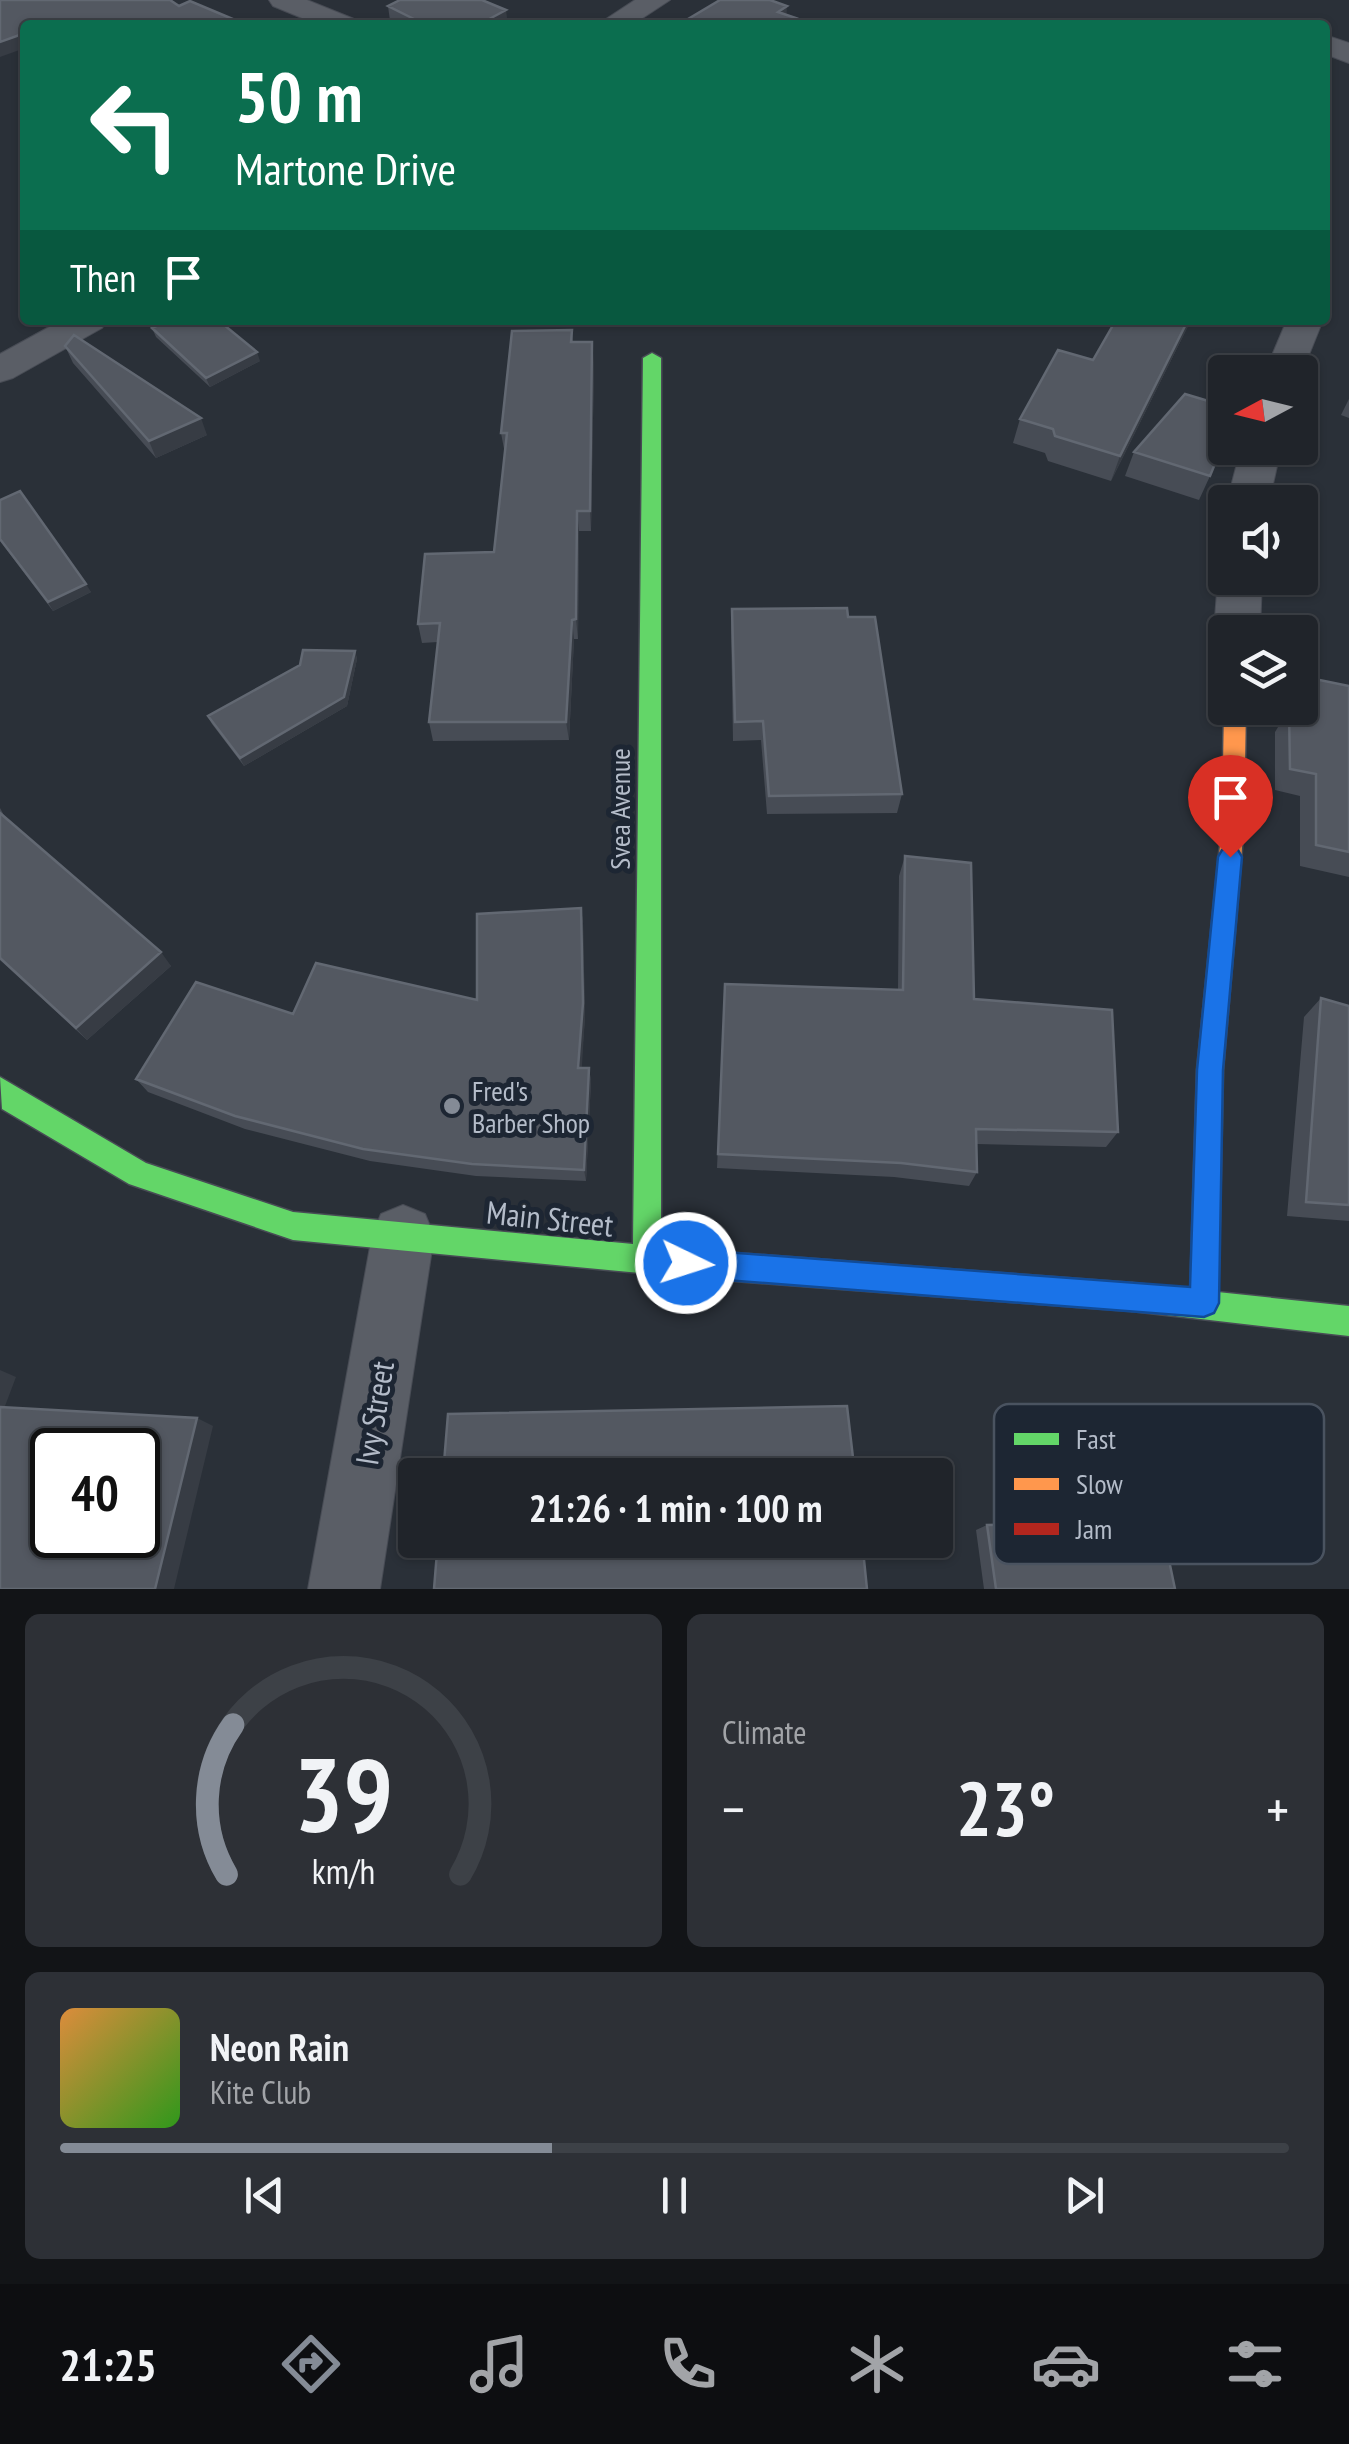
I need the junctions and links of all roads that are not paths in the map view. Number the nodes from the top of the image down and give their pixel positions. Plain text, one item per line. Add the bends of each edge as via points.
1 (283, 0) edge
2 (656, 0) edge
3 (332, 20) edge
4 (619, 20) edge
5 (80, 325) edge
6 (1303, 325) edge
7 (1291, 355) edge
8 (652, 358) dead end
9 (0, 370) edge
10 (1236, 725) edge
11 (4, 1098) edge
12 (404, 1236) junction
13 (647, 1260) junction
14 (1204, 1303) junction
15 (1349, 1321) edge
16 (344, 1589) edge

1 - 3 street
2 - 4 street
5 - 9 street
6 - 7 street
8 - 13 street, Svea Avenue
10 - 14 street via 1210,1070
11 - 12 street, Main Street via 139,1174 292,1226
12 - 13 street, Main Street
12 - 16 street, Ivy Street
13 - 14 street, Main Street
14 - 15 street, Main Street

